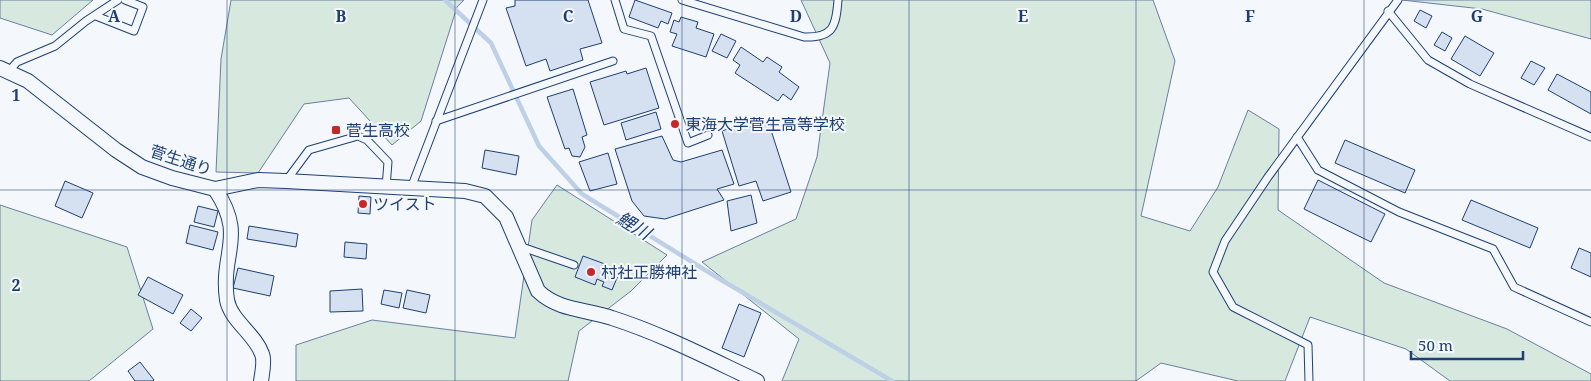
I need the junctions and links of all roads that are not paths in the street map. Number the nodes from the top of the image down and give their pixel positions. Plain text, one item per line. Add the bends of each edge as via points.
1 (118, 0) edge
2 (124, 0) edge
3 (482, 0) edge
4 (616, 0) edge
5 (682, 0) edge
6 (838, 0) edge
7 (1398, 0) edge
8 (1388, 11) junction
9 (96, 16) junction
10 (613, 61) dead end
11 (5, 69) edge
12 (436, 121) junction
13 (708, 135) dead end
14 (1297, 137) junction
15 (1591, 137) edge
16 (286, 181) junction
17 (386, 187) junction
18 (412, 188) junction
19 (215, 189) junction
20 (518, 246) junction
21 (574, 265) dead end
22 (1591, 322) edge
23 (261, 381) edge
24 (757, 381) edge
25 (1309, 381) edge

1 - 9 lane
2 - 9 lane via 143,7 134,31
3 - 12 lane
4 - 13 lane via 624,29 651,36 688,143
5 - 6 lane via 804,37 820,38 832,29
7 - 8 lane
8 - 14 lane
8 - 15 lane via 1428,60 1470,84
9 - 11 lane via 54,46
10 - 12 lane
11 - 19 street, 菅生通り via 28,81 142,167
12 - 18 lane
14 - 22 lane via 1318,170 1399,212 1493,249 1514,286
14 - 25 lane via 1225,241 1213,272 1233,307 1308,345
16 - 17 street, 菅生通り
16 - 17 lane via 310,150 358,136 367,140 388,162
16 - 19 street, 菅生通り via 258,180
17 - 18 street, 菅生通り
18 - 20 street, 菅生通り via 465,191 485,196 506,217
19 - 23 street via 230,215 232,229 226,275 228,302 263,355
20 - 21 lane
20 - 24 street, 菅生通り via 538,291 554,304 611,317

